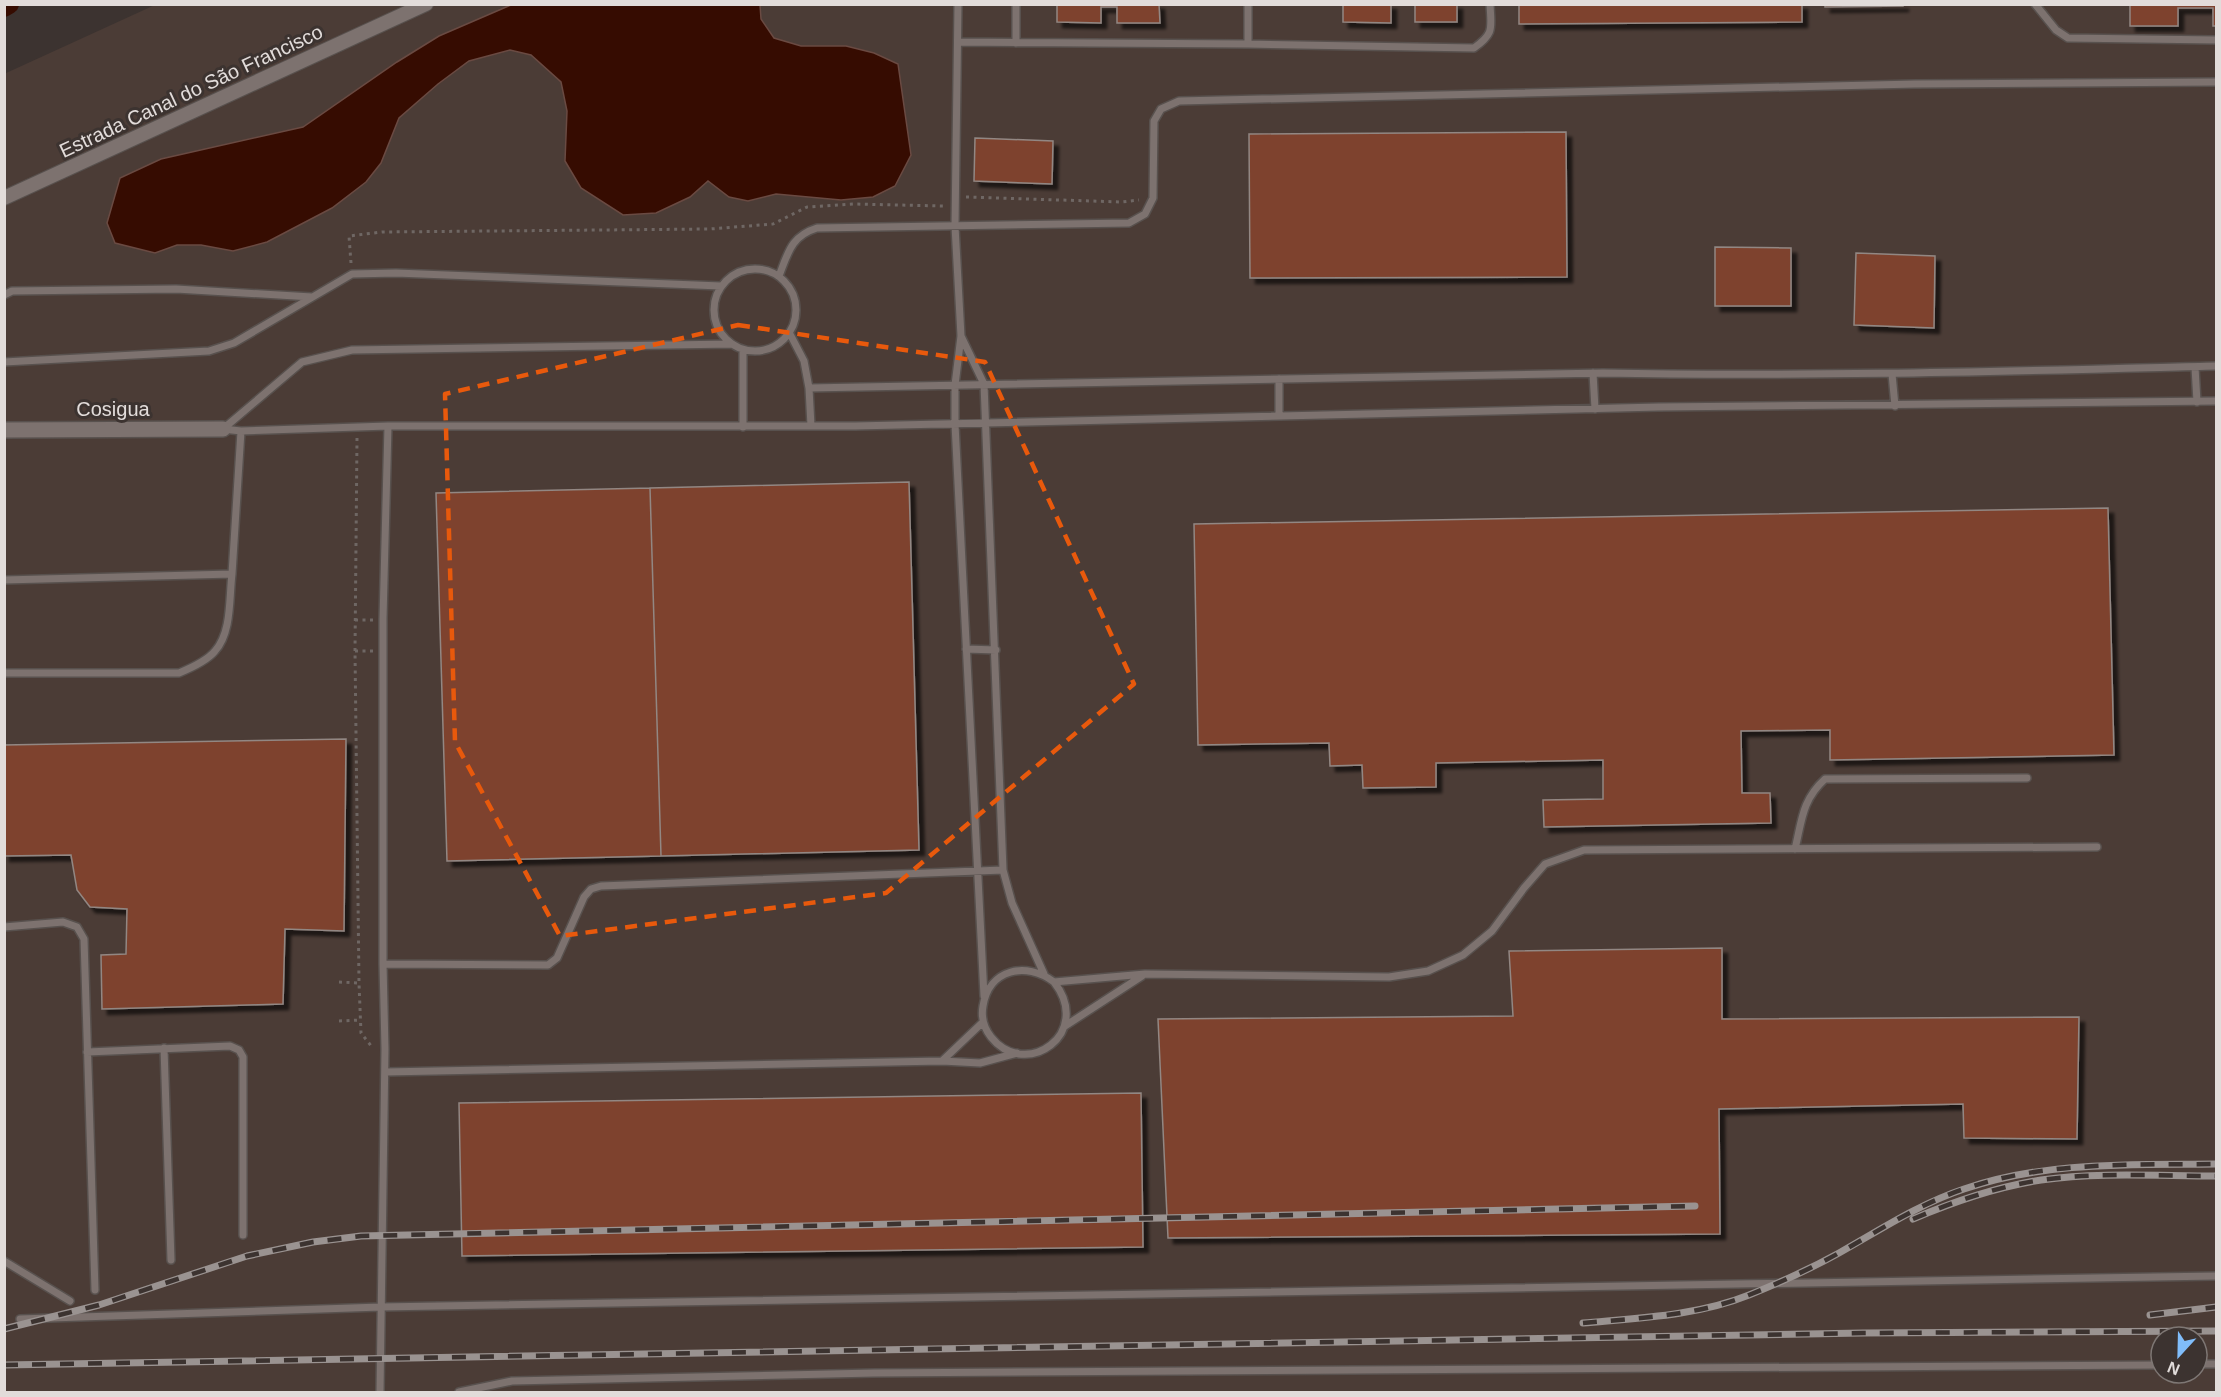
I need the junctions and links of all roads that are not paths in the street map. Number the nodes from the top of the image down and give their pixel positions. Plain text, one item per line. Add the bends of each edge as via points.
1 (426, 4) edge
2 (958, 4) edge
3 (1016, 4) edge
4 (1248, 4) edge
5 (1490, 4) edge
6 (2034, 4) edge
7 (2217, 40) edge
8 (958, 42) junction
9 (1016, 42) junction
10 (1248, 44) junction
11 (2217, 82) edge
12 (4, 198) edge
13 (956, 226) junction
14 (779, 276) junction
15 (721, 286) junction
16 (4, 295) edge
17 (312, 297) junction
18 (790, 334) junction
19 (961, 336) junction
20 (732, 345) junction
21 (743, 350) junction
22 (4, 362) edge
23 (2217, 366) edge
24 (2195, 367) junction
25 (1593, 373) junction
26 (1892, 374) junction
27 (1279, 379) junction
28 (984, 384) junction
29 (955, 385) junction
30 (809, 388) junction
31 (2217, 401) edge
32 (2197, 402) junction
33 (1895, 406) junction
34 (1595, 409) junction
35 (1279, 416) junction
36 (987, 423) junction
37 (955, 424) junction
38 (388, 426) junction
39 (811, 426) junction
40 (743, 427) junction
41 (223, 429) junction
42 (4, 430) edge
43 (241, 431) junction
44 (232, 574) junction
45 (4, 580) edge
46 (966, 650) junction
47 (996, 650) junction
48 (4, 673) edge
49 (2027, 778) dead end
50 (2097, 847) dead end
51 (1795, 849) junction
52 (977, 870) junction
53 (1003, 870) junction
54 (4, 927) edge
55 (383, 964) junction
56 (1044, 974) junction
57 (1144, 975) junction
58 (1054, 982) junction
59 (984, 998) junction
60 (983, 1022) junction
61 (1065, 1026) junction
62 (164, 1048) junction
63 (87, 1052) junction
64 (1017, 1053) junction
65 (942, 1061) junction
66 (385, 1072) junction
67 (243, 1235) dead end
68 (171, 1260) dead end
69 (4, 1261) edge
70 (2217, 1276) edge
71 (95, 1290) dead end
72 (70, 1301) dead end
73 (381, 1307) junction
74 (20, 1319) dead end
75 (2149, 1365) edge
76 (380, 1392) edge
77 (459, 1392) edge

1 - 12 street, Estrada Canal do São Francisco
2 - 8 lane
3 - 9 lane
4 - 10 lane
5 - 10 lane via 1491,29 1487,39 1474,48
6 - 7 lane via 2068,38
8 - 9 lane
8 - 13 lane
9 - 10 lane
11 - 13 lane via 1879,85 1179,101 1161,109 1154,121 1153,198 1145,214 1129,223
13 - 14 lane via 818,228 792,244
13 - 19 lane
14 - 15 lane via 754,269 741,271
14 - 18 lane via 792,291 797,309
15 - 17 lane via 352,274
15 - 20 lane via 714,311 719,330
16 - 17 lane via 12,291 176,289
17 - 22 lane via 234,343 209,351
18 - 21 lane via 769,350
18 - 30 lane via 804,361
19 - 28 lane
19 - 29 lane
20 - 21 lane
20 - 41 lane via 352,350 302,362
21 - 40 lane
23 - 24 lane
24 - 26 lane
24 - 32 lane
25 - 26 lane
25 - 27 lane
25 - 34 lane
26 - 33 lane
27 - 28 lane
27 - 35 lane
28 - 29 lane
28 - 36 lane
29 - 30 lane
29 - 37 lane
30 - 39 lane
31 - 32 lane
32 - 33 lane
33 - 34 lane
34 - 35 lane
35 - 36 lane
36 - 37 lane
36 - 47 lane
37 - 39 lane
37 - 46 lane
38 - 40 lane
38 - 43 lane
38 - 55 lane
39 - 40 lane
41 - 42 street, Cosigua
41 - 43 lane
43 - 44 lane
44 - 45 lane
44 - 48 lane via 226,631 215,651 179,673
46 - 47 lane
46 - 52 lane
47 - 53 lane
49 - 51 lane via 1825,779 1806,801
50 - 51 lane
51 - 57 lane via 1584,850 1545,864 1492,931 1463,955 1428,971 1389,977
52 - 53 lane
52 - 55 lane via 601,886 584,897 557,958 548,965
52 - 59 lane
53 - 56 lane via 1012,903
54 - 63 lane via 63,922 77,927 84,939
55 - 66 lane
56 - 58 lane
56 - 59 lane via 1033,970 1009,973 998,979
57 - 58 lane
57 - 61 lane
58 - 61 lane via 1066,1002
59 - 60 lane
60 - 64 lane via 995,1042
60 - 65 lane
61 - 64 lane via 1051,1045 1029,1054
62 - 63 lane
62 - 67 lane via 230,1046 243,1057
62 - 68 lane
63 - 71 lane
64 - 65 lane via 980,1063
65 - 66 lane
66 - 73 lane
69 - 72 lane
70 - 73 lane
73 - 74 lane
73 - 76 lane
75 - 77 lane via 874,1373 512,1381

